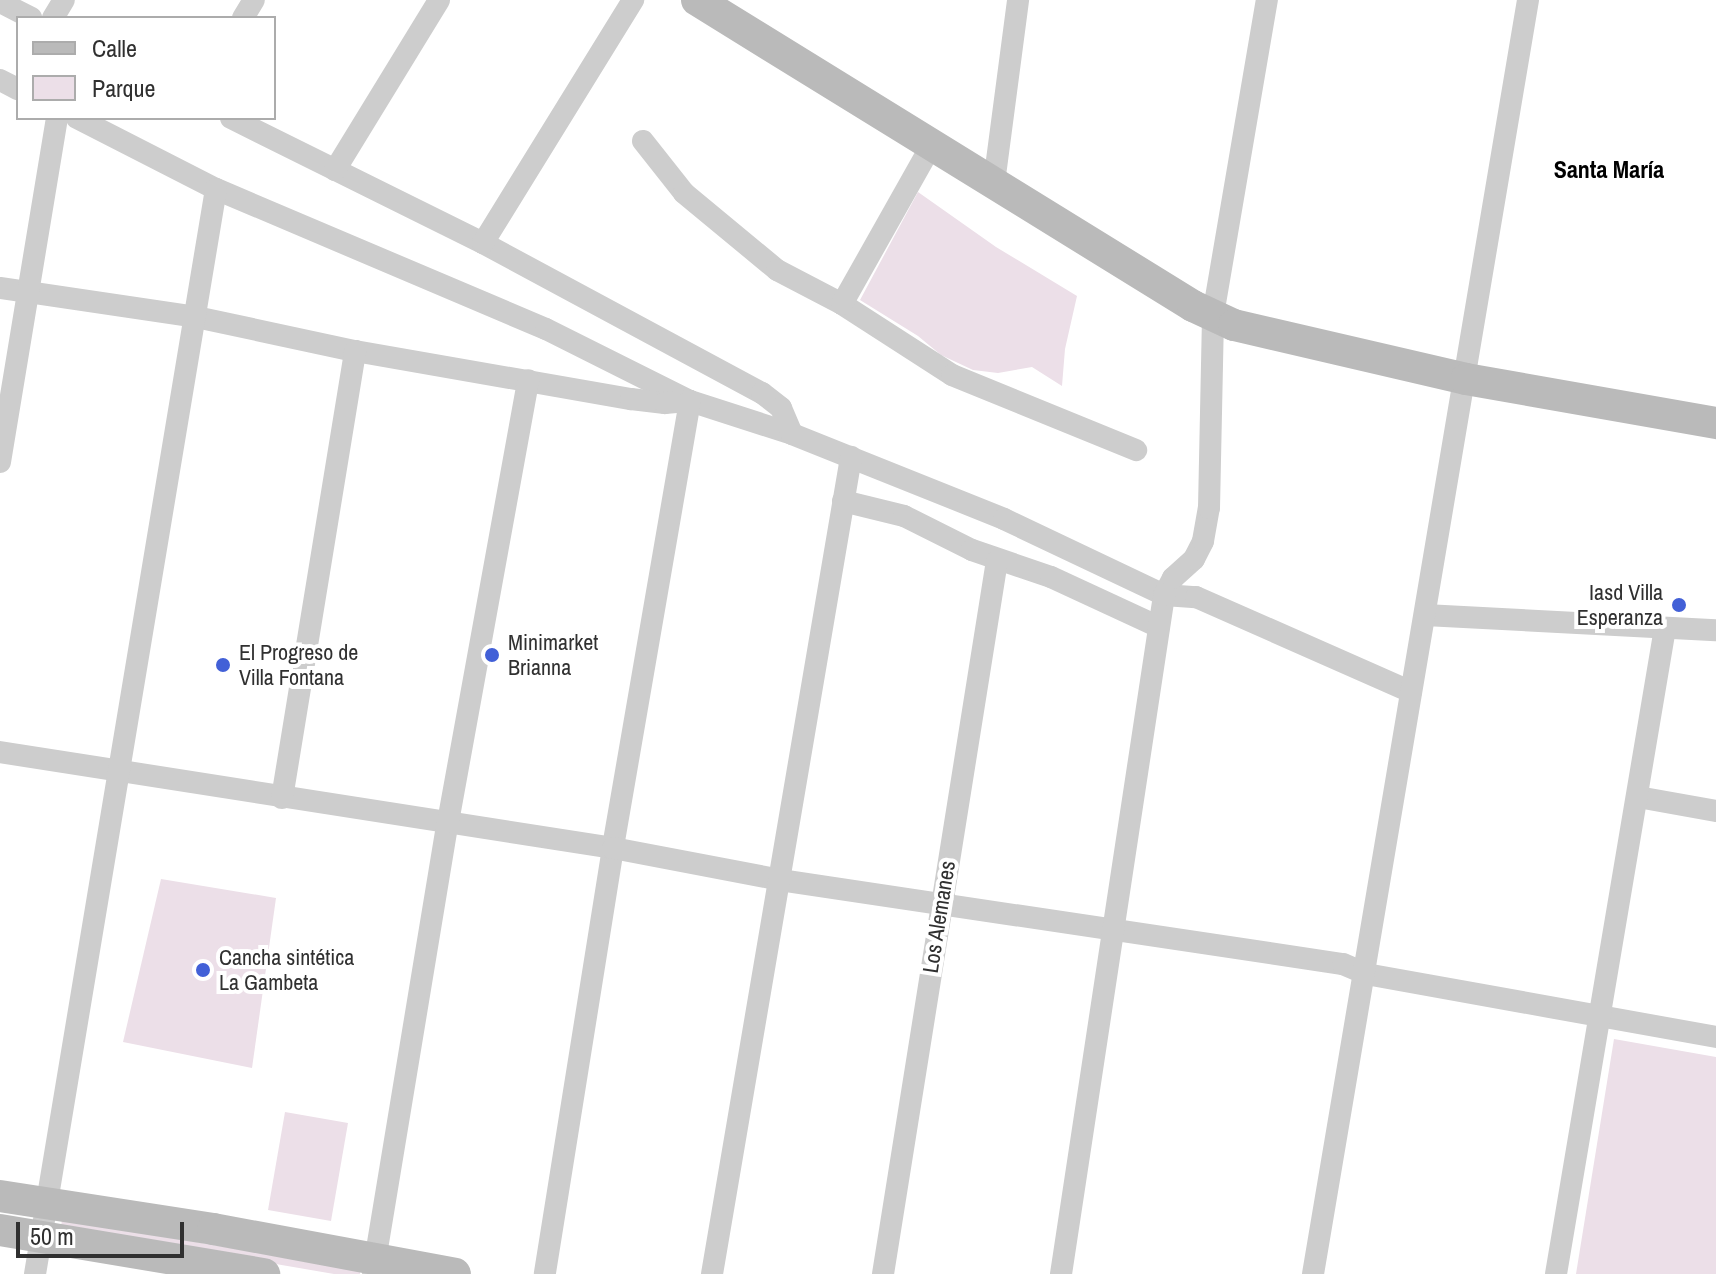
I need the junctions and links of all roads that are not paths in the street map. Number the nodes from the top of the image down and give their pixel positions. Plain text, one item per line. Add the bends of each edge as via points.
1 (439, 0) edge
2 (633, 0) edge
3 (697, 0) edge
4 (1018, 0) edge
5 (1267, 0) edge
6 (1528, 0) edge
7 (0, 2) edge
8 (27, 16) edge
9 (57, 120) edge
10 (81, 120) edge
11 (235, 120) edge
12 (643, 141) dead end
13 (932, 144) junction
14 (335, 170) junction
15 (994, 183) junction
16 (216, 189) junction
17 (483, 243) junction
18 (0, 288) edge
19 (26, 292) junction
20 (842, 304) junction
21 (1213, 315) junction
22 (196, 317) junction
23 (355, 351) junction
24 (1466, 379) junction
25 (528, 380) junction
26 (690, 401) junction
27 (1716, 423) edge
28 (792, 434) junction
29 (1136, 450) dead end
30 (851, 457) junction
31 (0, 462) edge
32 (843, 501) junction
33 (997, 561) junction
34 (1164, 595) junction
35 (1425, 615) junction
36 (1159, 627) junction
37 (1665, 628) junction
38 (1716, 630) edge
39 (1411, 692) junction
40 (0, 752) edge
41 (121, 772) junction
42 (1638, 797) junction
43 (282, 798) junction
44 (1716, 811) edge
45 (448, 822) junction
46 (613, 848) junction
47 (780, 880) junction
48 (941, 904) junction
49 (1116, 929) junction
50 (1366, 974) junction
51 (1599, 1017) junction
52 (1716, 1037) edge
53 (0, 1196) edge
54 (50, 1204) junction
55 (0, 1230) edge
56 (41, 1237) junction
57 (374, 1267) edge
58 (206, 1269) edge
59 (35, 1274) edge
60 (264, 1274) edge
61 (455, 1274) edge
62 (545, 1274) edge
63 (712, 1274) edge
64 (883, 1274) edge
65 (1061, 1274) edge
66 (1313, 1274) edge
67 (1556, 1274) edge

1 - 14 street
2 - 17 street
3 - 13 street
4 - 15 street
5 - 21 street
6 - 24 street
7 - 8 street
9 - 19 street
10 - 16 street
11 - 14 street
12 - 20 street via 684,193 721,225 777,270
13 - 15 street
13 - 20 street
14 - 17 street
15 - 21 street
16 - 22 street
16 - 26 street via 532,322
17 - 28 street via 762,393 781,408
18 - 19 street
19 - 22 street
19 - 31 street
20 - 29 street via 952,375
21 - 24 street via 1234,325
21 - 34 street via 1209,508 1198,550
22 - 23 street
22 - 41 street
23 - 25 street
23 - 43 street
24 - 27 street
24 - 35 street
25 - 26 street via 665,403
25 - 45 street
26 - 28 street
26 - 46 street
28 - 30 street
30 - 32 street
30 - 34 street via 1004,519
32 - 33 street via 904,516
32 - 47 street
33 - 36 street via 1051,577
33 - 48 street, Los Alemanes
34 - 36 street
34 - 39 street via 1196,597
35 - 37 street
35 - 39 street
36 - 49 street
37 - 38 street
37 - 42 street
39 - 50 street
40 - 41 street
41 - 43 street
41 - 54 street
42 - 44 street
42 - 51 street
43 - 45 street
45 - 46 street
45 - 57 street
46 - 47 street
46 - 62 street
47 - 48 street
47 - 63 street
48 - 49 street
48 - 64 street, Los Alemanes
49 - 50 street via 1343,964
49 - 65 street
50 - 51 street
50 - 66 street
51 - 52 street
51 - 67 street
53 - 54 street
54 - 56 street
54 - 57 street
55 - 56 street
56 - 58 street
56 - 59 street
57 - 61 street
58 - 60 street

